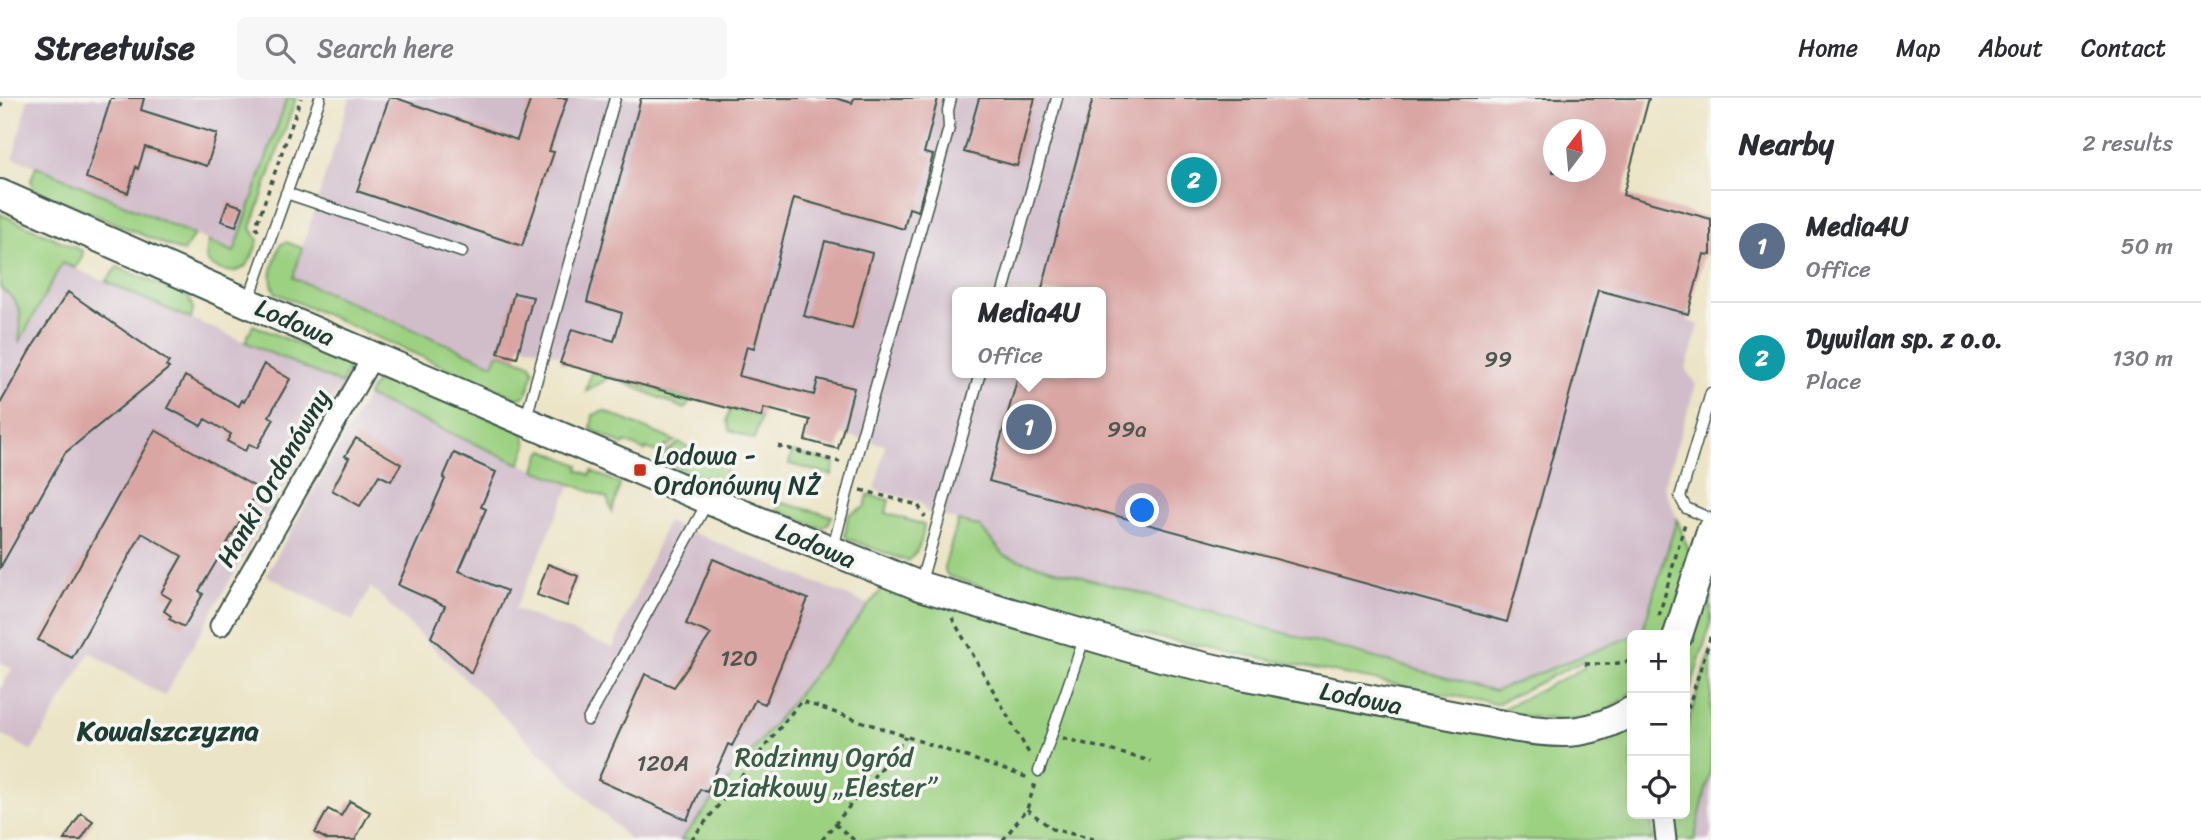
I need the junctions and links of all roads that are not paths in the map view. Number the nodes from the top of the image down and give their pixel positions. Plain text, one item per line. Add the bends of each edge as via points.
1 (320, 98) edge
2 (615, 98) edge
3 (951, 98) edge
4 (1058, 98) edge
5 (286, 193) junction
6 (0, 194) edge
7 (462, 252) dead end
8 (1004, 287) edge
9 (248, 303) junction
10 (373, 356) junction
11 (979, 378) edge
12 (1711, 393) edge
13 (525, 421) junction
14 (709, 500) junction
15 (1711, 519) edge
16 (1711, 531) edge
17 (832, 552) junction
18 (929, 589) junction
19 (219, 626) dead end
20 (1667, 630) edge
21 (1085, 636) junction
22 (1627, 714) edge
23 (588, 720) dead end
24 (1039, 771) road end
25 (1663, 819) edge
26 (1666, 840) edge

1 - 5 lane
2 - 13 lane
3 - 17 lane via 949,128
4 - 8 lane
5 - 7 lane
5 - 9 lane
6 - 9 street, Lodowa
9 - 10 street, Lodowa
10 - 13 street, Lodowa
10 - 19 street, Hanki Ordonówny
11 - 18 lane via 938,522
12 - 15 lane via 1680,497 1686,508
13 - 14 street, Lodowa
14 - 17 street, Lodowa
14 - 23 lane
16 - 20 street
17 - 18 street, Lodowa
18 - 21 street, Lodowa
21 - 22 street, Lodowa via 1242,676 1554,733 1588,730
21 - 24 lane
25 - 26 street

